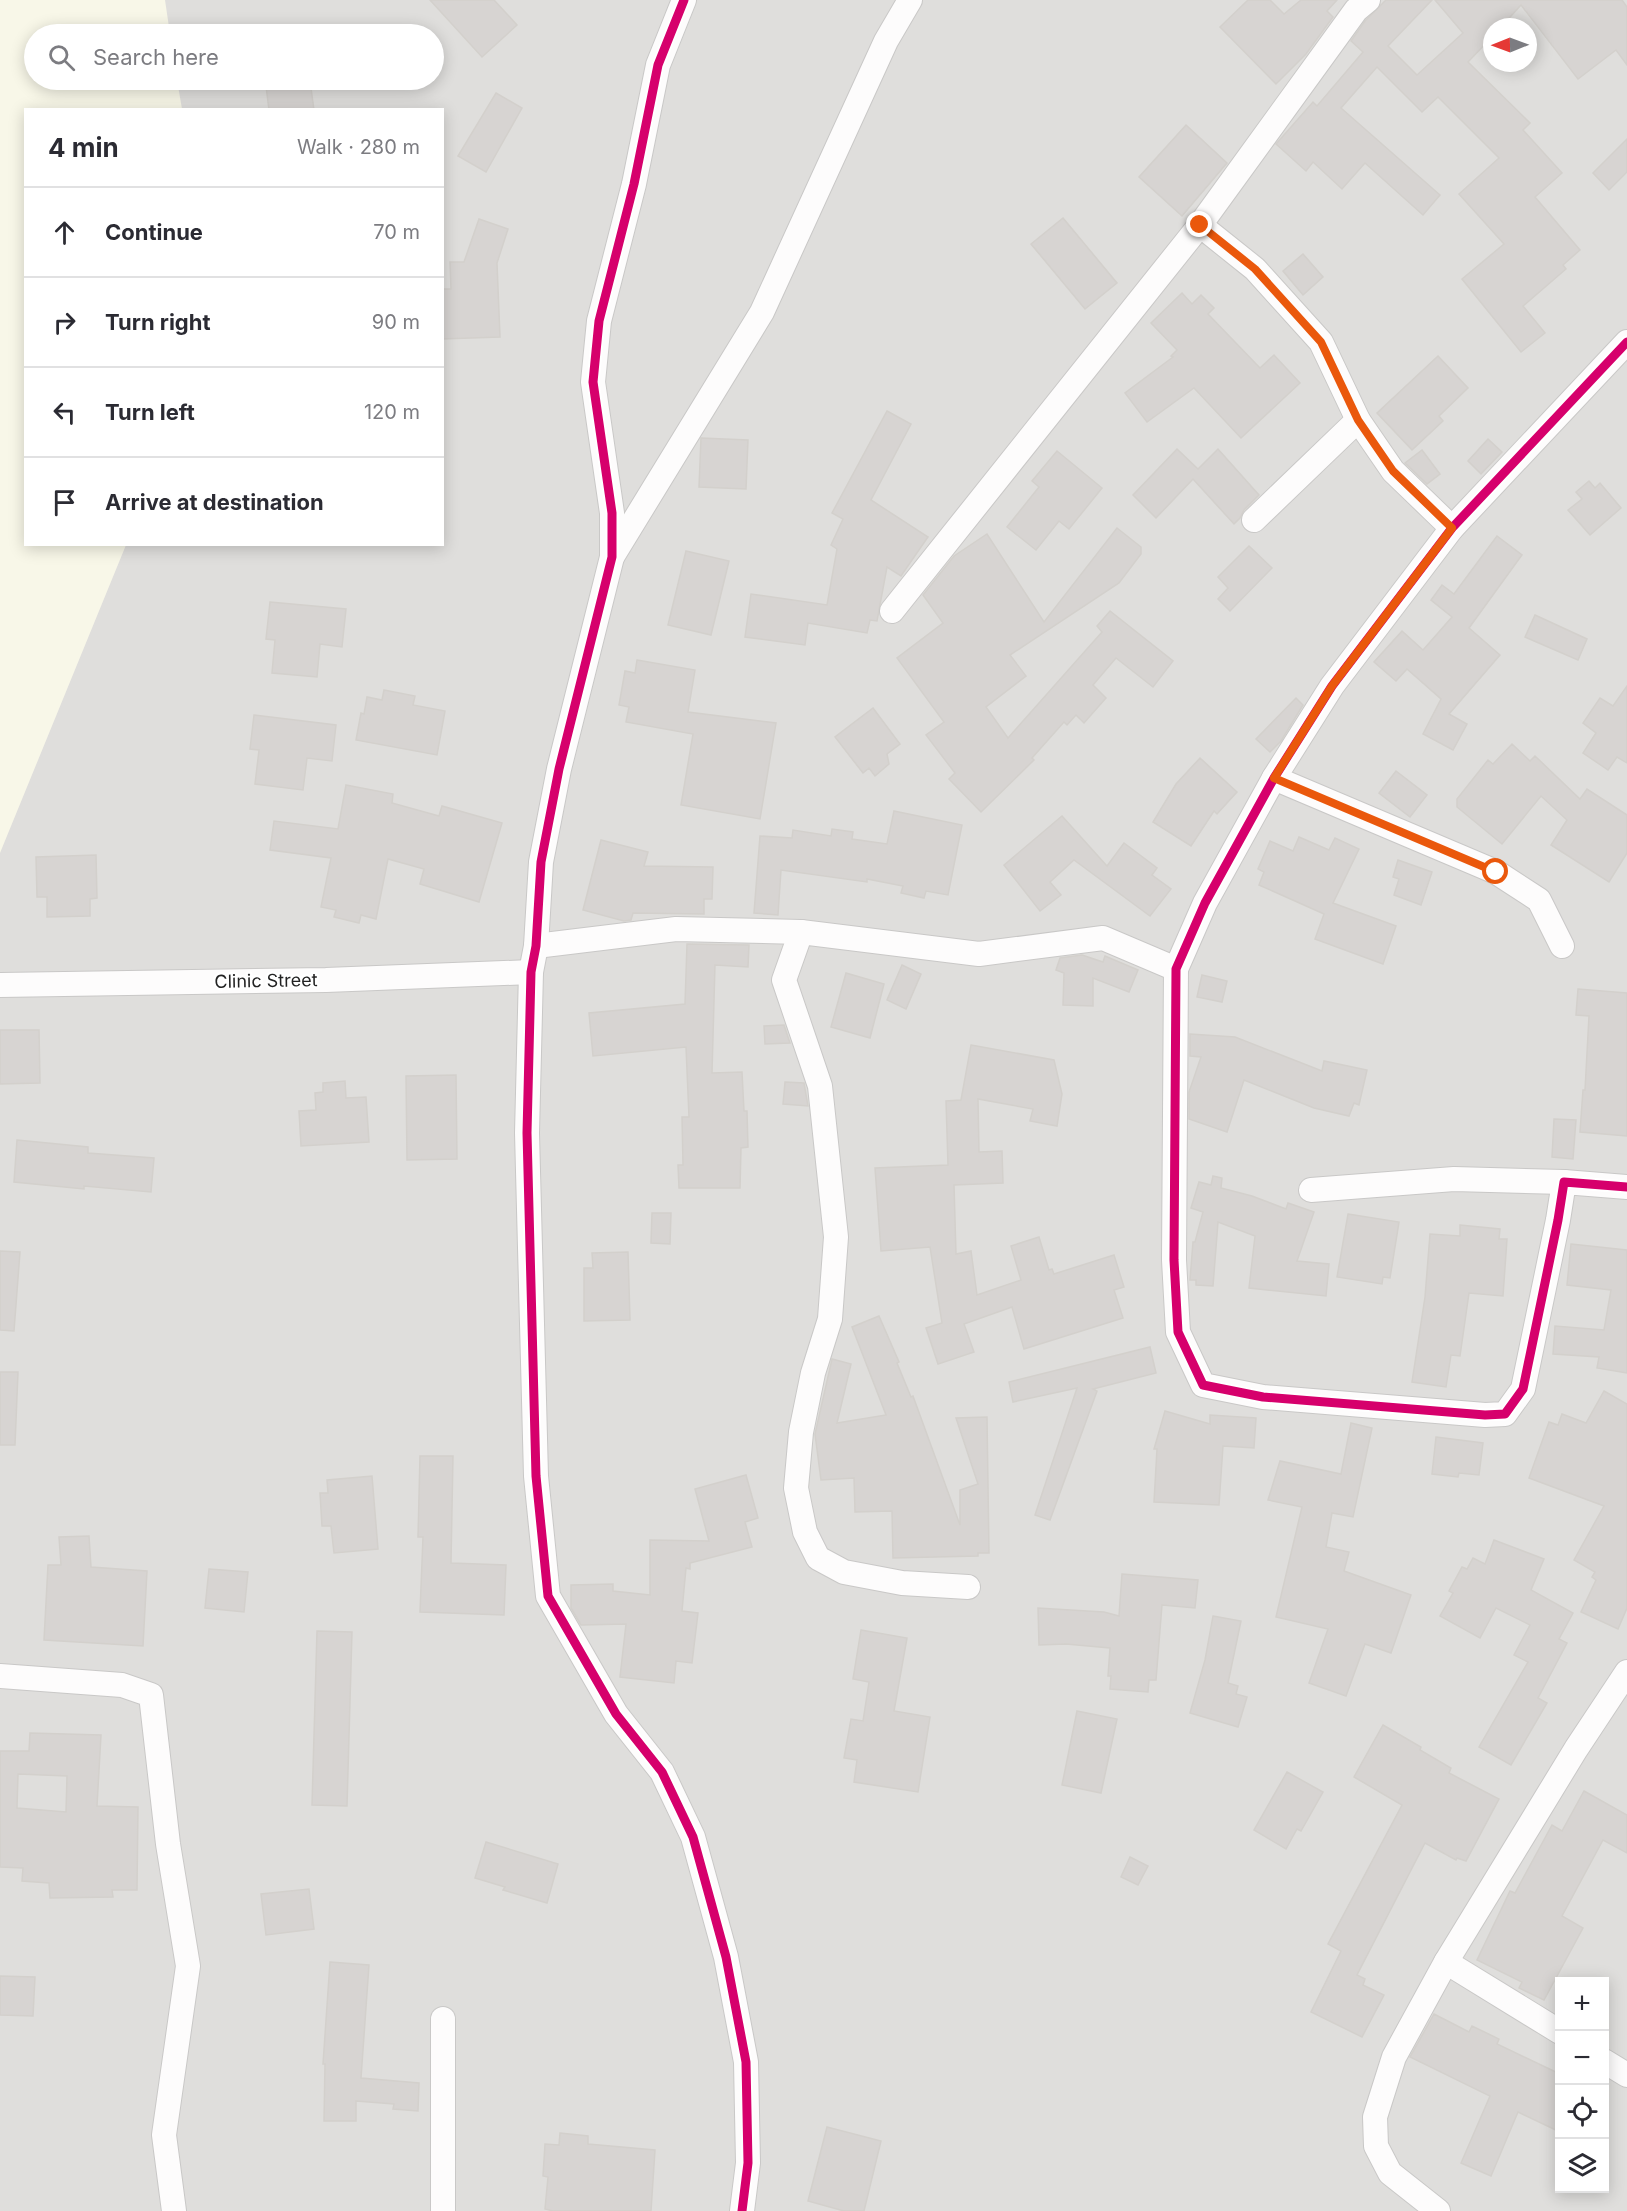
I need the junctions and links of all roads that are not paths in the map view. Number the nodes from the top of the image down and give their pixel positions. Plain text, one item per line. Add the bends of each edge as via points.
1 (684, 0) edge
2 (910, 0) edge
3 (1368, 0) edge
4 (1200, 225) junction
5 (1627, 342) edge
6 (1358, 420) junction
7 (1254, 520) dead end
8 (1452, 528) junction
9 (612, 557) junction
10 (892, 611) dead end
11 (1274, 778) junction
12 (801, 932) junction
13 (536, 946) junction
14 (1562, 946) dead end
15 (1176, 969) junction
16 (531, 972) junction
17 (0, 985) edge
18 (1564, 1182) junction
19 (1627, 1186) edge
20 (1311, 1190) dead end
21 (968, 1587) dead end
22 (1627, 1672) edge
23 (0, 1676) edge
24 (1446, 1962) junction
25 (443, 2019) dead end
26 (1558, 2031) edge
27 (1609, 2064) edge
28 (1627, 2075) edge
29 (174, 2211) edge
30 (443, 2211) edge
31 (742, 2211) edge
32 (1438, 2211) edge

1 - 9 street via 658,65 634,184 599,321 594,382 612,513
2 - 9 street via 886,41 762,312
3 - 4 street via 1356,10
4 - 6 street via 1255,269 1321,342
4 - 10 street
5 - 8 street
6 - 7 street
6 - 8 street via 1393,471
8 - 11 street via 1332,686
9 - 13 street via 559,768 541,862
11 - 14 street via 1496,872 1539,900
11 - 15 street via 1206,903
12 - 13 street via 676,929
12 - 15 street via 979,954 1103,938
12 - 21 street via 784,980 820,1086 836,1237 830,1319 813,1373 801,1432 796,1488 805,1532 818,1558 844,1572 902,1583
13 - 16 street
15 - 18 street via 1174,1260 1178,1332 1203,1385 1263,1396 1505,1414 1523,1389
16 - 17 street, Clinic Street
16 - 31 street via 527,1133 536,1476 548,1596 616,1714 662,1772 693,1837 726,1958 746,2062 748,2163
18 - 19 street
18 - 20 street via 1454,1179
22 - 24 street
23 - 29 street via 122,1685 152,1695 168,1844 188,1966 164,2135
24 - 26 street
24 - 32 street via 1394,2056 1375,2117 1377,2146 1390,2173
25 - 30 street
27 - 28 street

